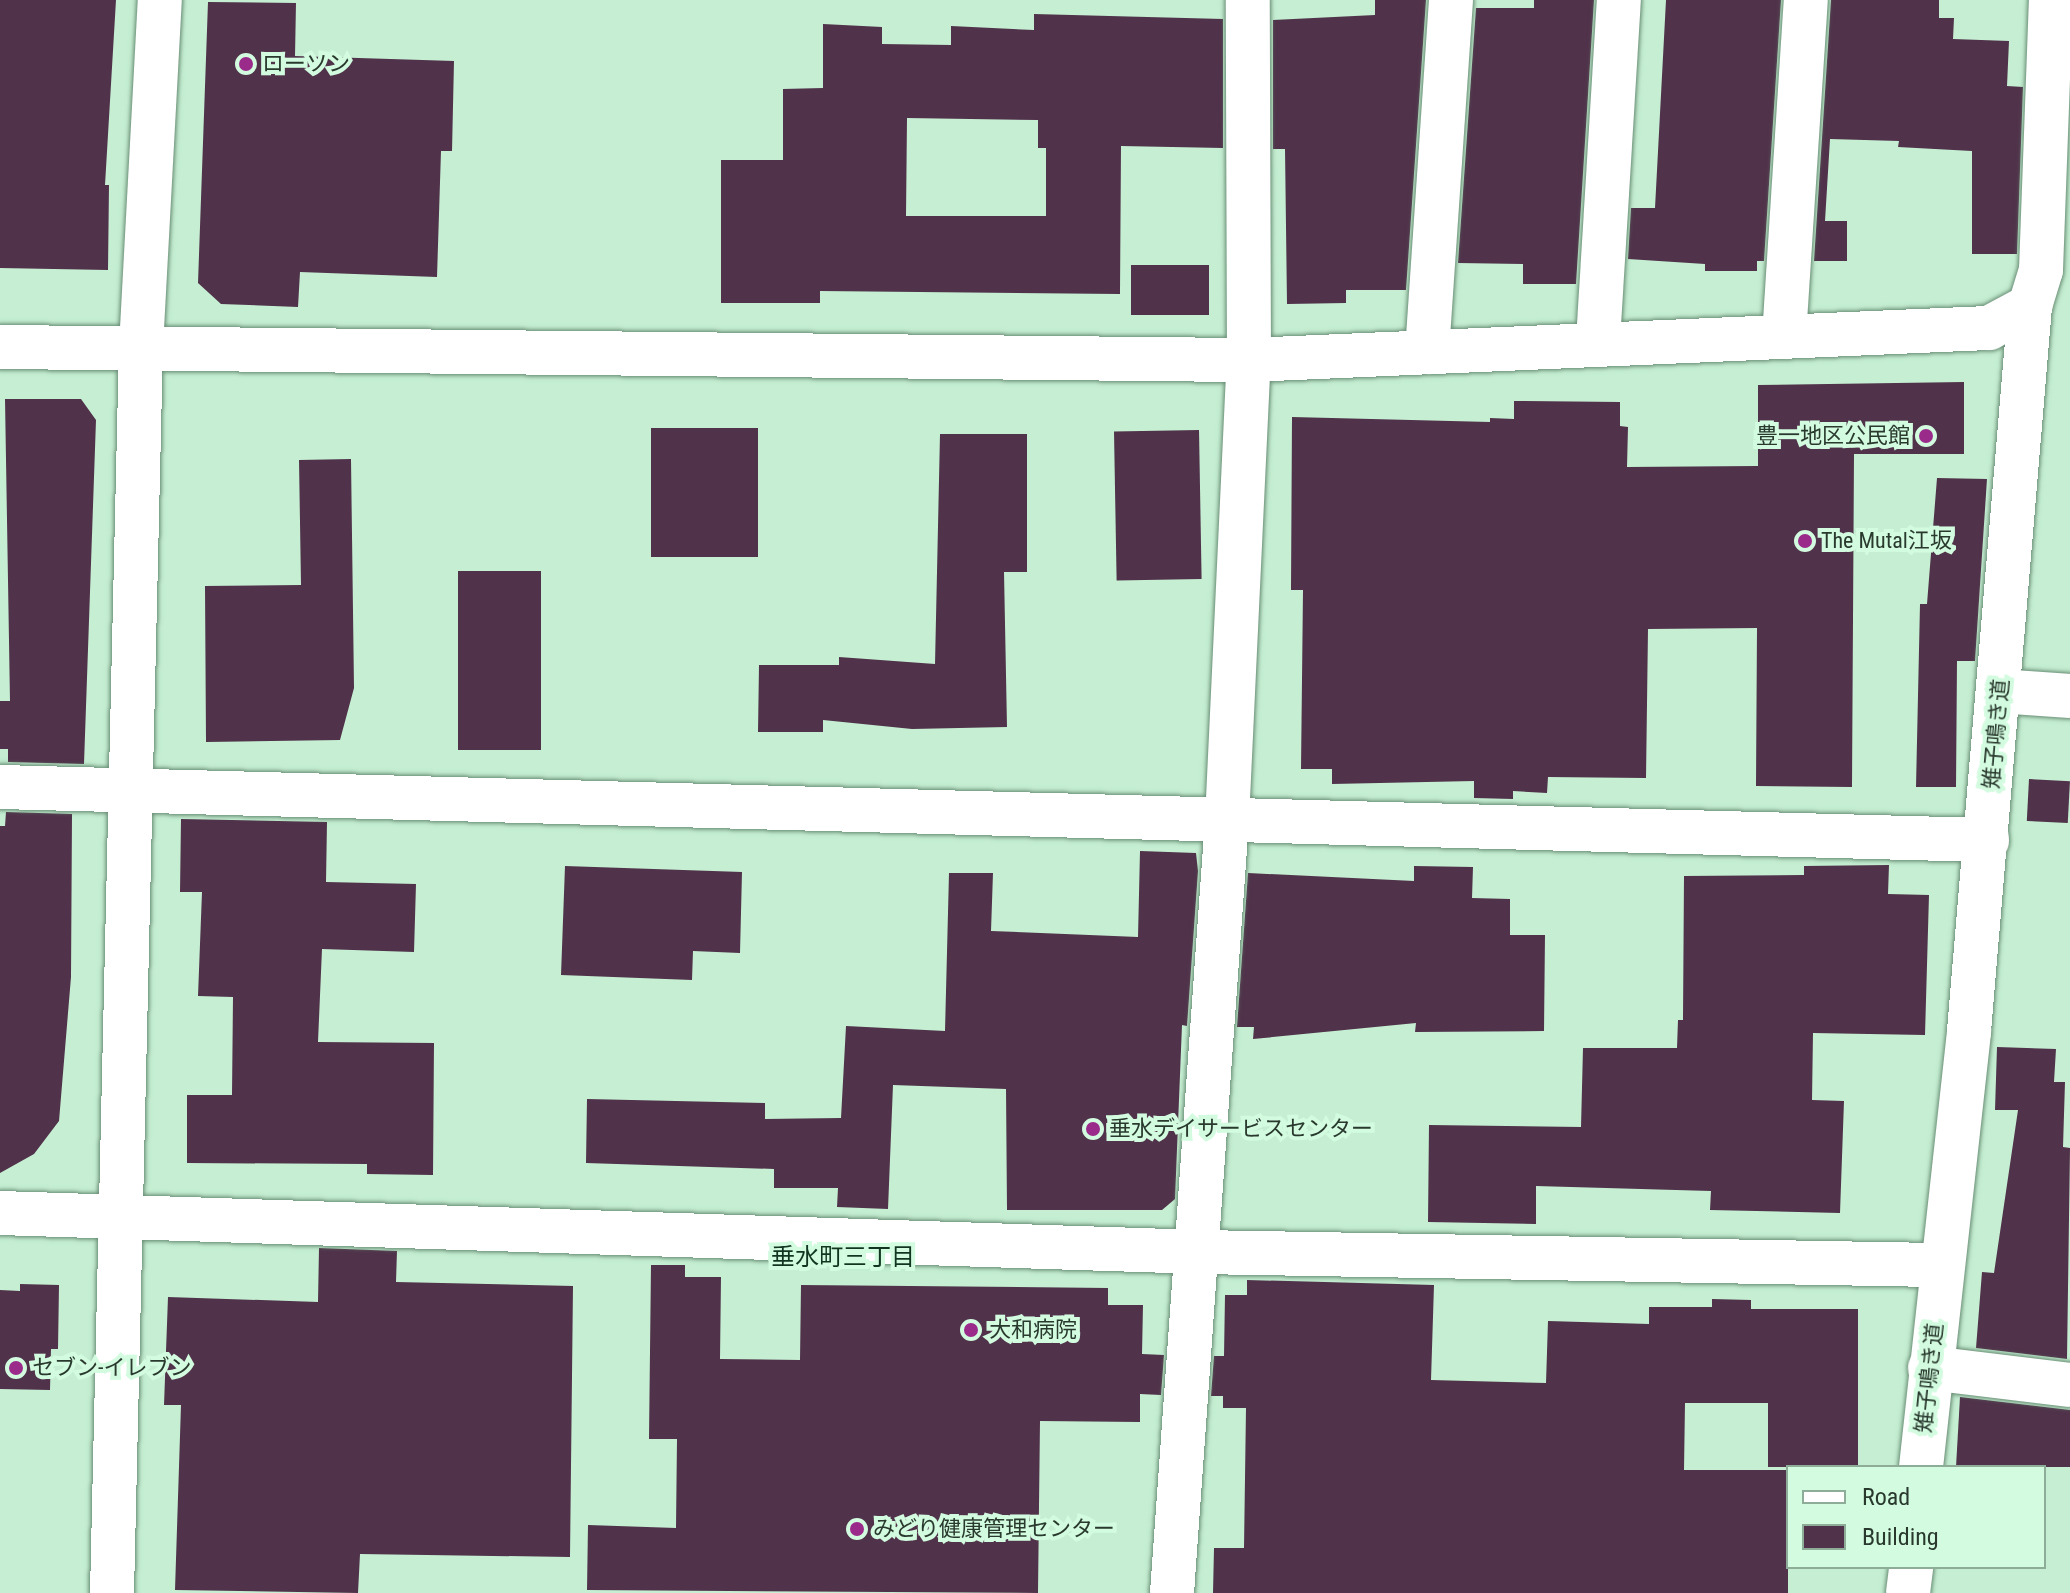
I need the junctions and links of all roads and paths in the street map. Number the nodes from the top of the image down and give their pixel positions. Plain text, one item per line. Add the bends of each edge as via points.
1 (160, 0) edge
2 (1248, 0) edge
3 (1451, 0) edge
4 (1619, 0) edge
5 (1806, 0) edge
6 (2051, 0) edge
7 (2050, 298) edge
8 (1784, 337) junction
9 (1598, 341) junction
10 (0, 347) edge
11 (141, 347) junction
12 (1427, 352) junction
13 (1249, 360) junction
14 (1999, 691) junction
15 (2070, 696) edge
16 (0, 787) edge
17 (129, 791) junction
18 (1227, 820) junction
19 (1987, 840) junction
20 (0, 1213) edge
21 (118, 1216) junction
22 (1199, 1252) junction
23 (1940, 1265) junction
24 (1930, 1368) junction
25 (2070, 1385) edge
26 (1921, 1465) edge
27 (1911, 1569) edge
28 (112, 1593) edge
29 (1172, 1593) edge
30 (1908, 1593) edge

1 - 11 street
2 - 13 street
3 - 12 street
4 - 9 street
5 - 8 street
6 - 7 street, 雉子鳴き道 via 2041,270
7 - 8 street via 1989,328
7 - 14 street, 雉子鳴き道
8 - 9 street
9 - 12 street
10 - 11 street
11 - 13 street
11 - 17 street
12 - 13 street
13 - 18 street
14 - 15 street
14 - 19 street, 雉子鳴き道
16 - 17 street
17 - 18 street
17 - 21 street
18 - 19 street
18 - 22 street
19 - 23 street, 雉子鳴き道
20 - 21 street
21 - 22 street
21 - 28 street
22 - 23 street
22 - 29 street
23 - 24 street, 雉子鳴き道
24 - 25 street
24 - 26 street, 雉子鳴き道
27 - 30 street

